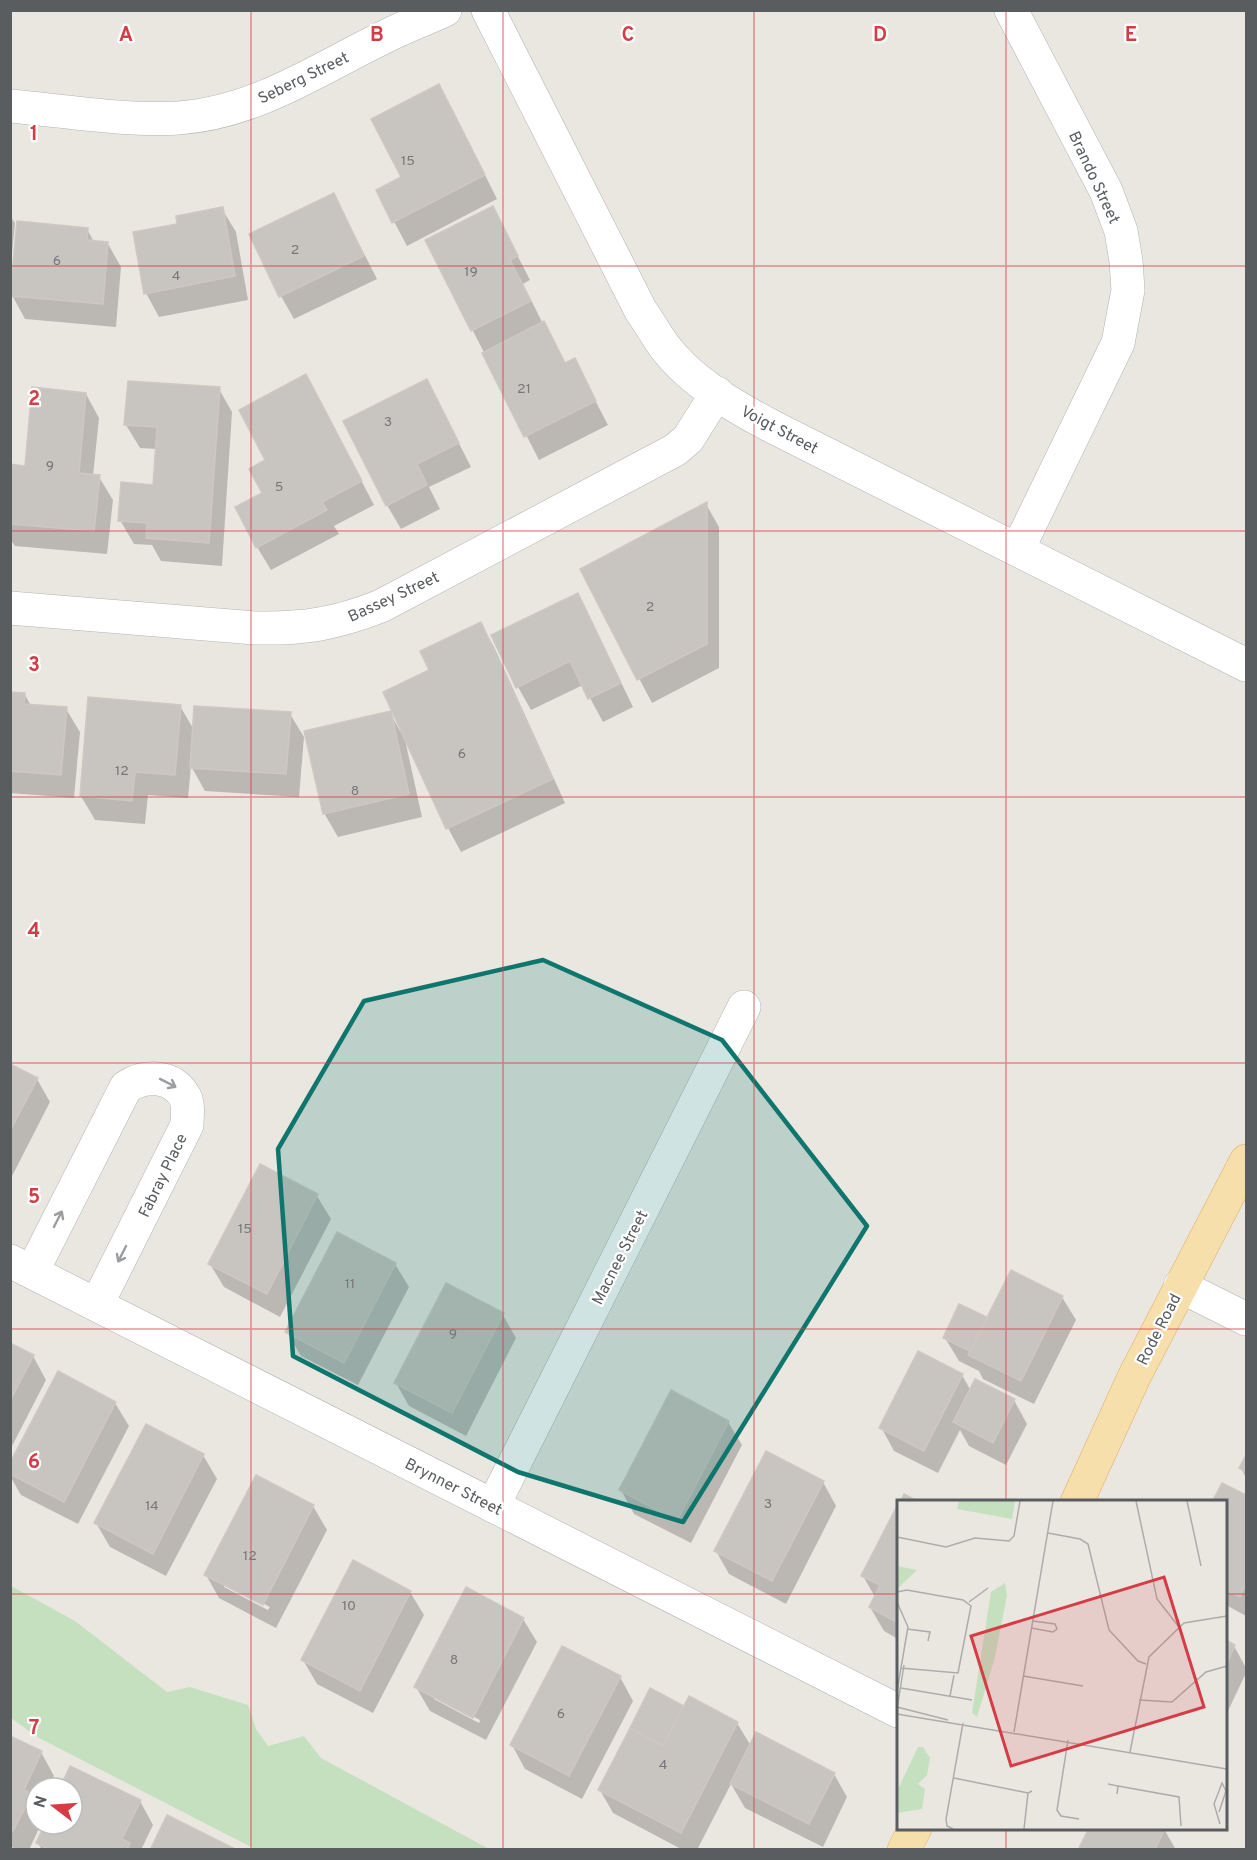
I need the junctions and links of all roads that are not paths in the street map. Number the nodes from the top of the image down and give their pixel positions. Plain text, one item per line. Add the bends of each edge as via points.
1 (445, 10) edge
2 (488, 10) edge
3 (1011, 10) edge
4 (10, 106) edge
5 (717, 393) junction
6 (1018, 549) junction
7 (10, 608) edge
8 (1246, 665) edge
9 (744, 1007) dead end
10 (1246, 1161) edge
11 (21, 1266) edge
12 (1180, 1286) junction
13 (97, 1304) junction
14 (1246, 1319) edge
15 (1078, 1500) edge
16 (493, 1506) junction
17 (897, 1710) edge
18 (914, 1830) edge
19 (904, 1850) edge

1 - 4 street, Seberg Street via 280,92 214,113 142,118
2 - 5 street, Voigt Street via 641,311 665,348
3 - 6 street, Brando Street via 1106,191 1121,231 1128,290 1113,354
5 - 6 street, Voigt Street via 742,411
5 - 7 street, Bassey Street via 688,439 675,450 351,618 287,629
6 - 8 street, Voigt Street
9 - 16 street, Macnee Street
10 - 12 main road, Rode Road
11 - 13 street, Brynner Street
11 -> 13 street, Fabray Place via 126,1087 148,1077 170,1082 186,1098 187,1125
12 - 14 street
12 - 15 main road, Rode Road
13 - 16 street, Brynner Street
16 - 17 street, Brynner Street
18 - 19 main road

